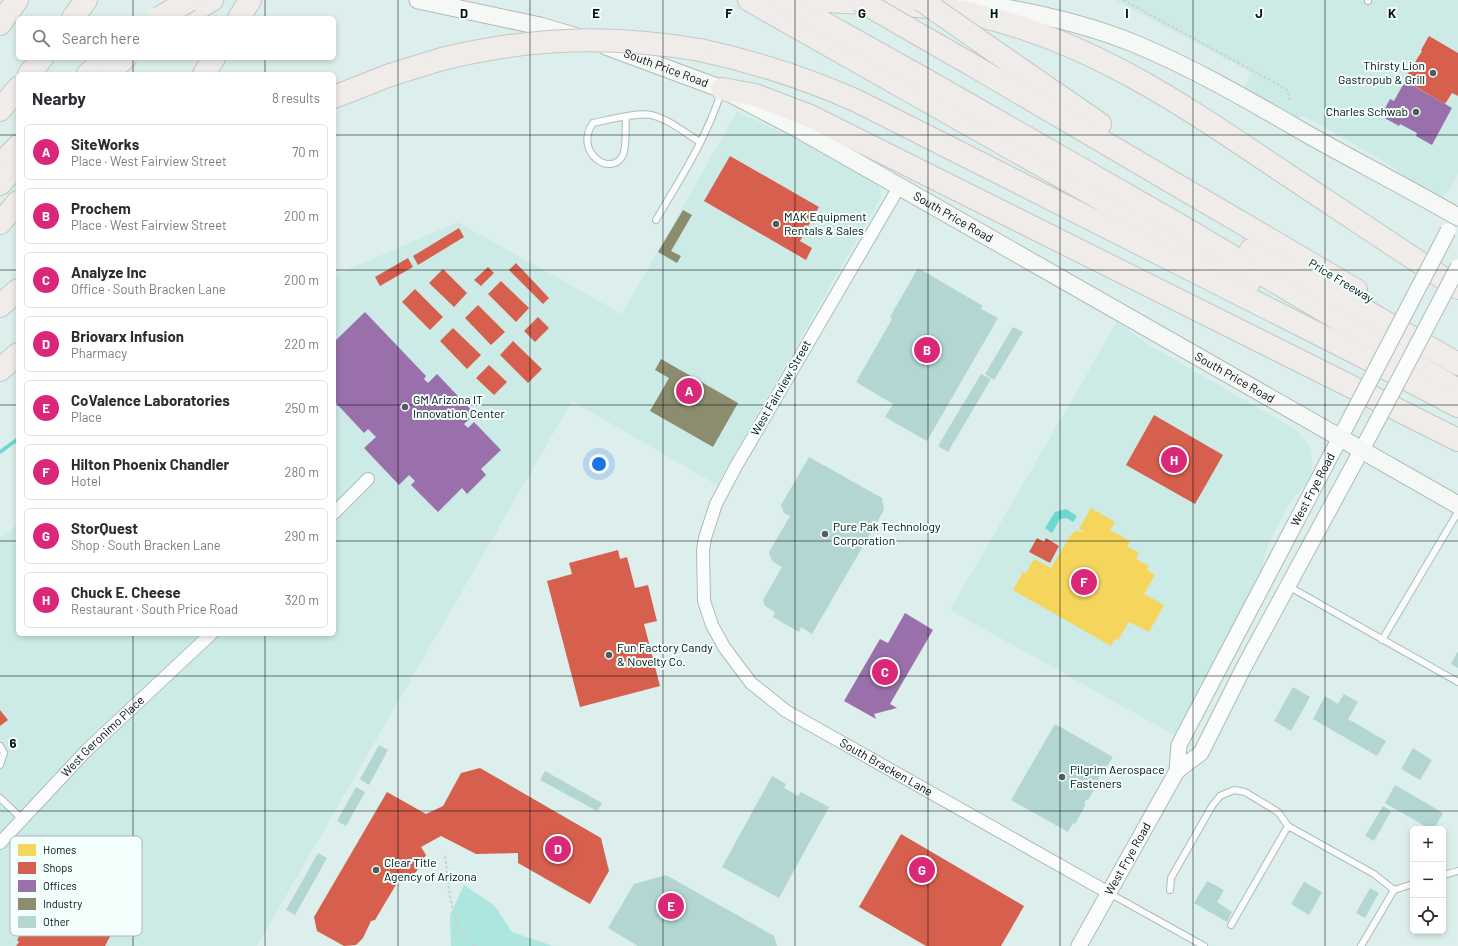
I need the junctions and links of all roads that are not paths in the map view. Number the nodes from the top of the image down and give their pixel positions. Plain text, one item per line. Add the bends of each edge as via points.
1 (86, 0) edge
2 (173, 0) edge
3 (190, 0) edge
4 (212, 0) edge
5 (250, 0) edge
6 (418, 0) edge
7 (749, 0) edge
8 (783, 0) edge
9 (859, 0) edge
10 (921, 0) edge
11 (954, 0) edge
12 (15, 2) edge
13 (817, 7) edge
14 (74, 16) edge
15 (161, 16) edge
16 (162, 16) edge
17 (184, 16) edge
18 (240, 16) edge
19 (0, 24) edge
20 (40, 60) edge
21 (104, 60) edge
22 (123, 60) edge
23 (128, 60) edge
24 (213, 60) edge
25 (31, 72) edge
26 (90, 72) edge
27 (108, 72) edge
28 (120, 72) edge
29 (205, 72) edge
30 (722, 88) junction
31 (16, 90) edge
32 (336, 96) edge
33 (0, 110) edge
34 (626, 117) junction
35 (700, 142) junction
36 (16, 148) edge
37 (0, 165) edge
38 (16, 166) edge
39 (0, 184) edge
40 (899, 187) junction
41 (16, 204) edge
42 (1223, 211) junction
43 (1457, 214) edge
44 (656, 220) dead end
45 (0, 222) edge
46 (1458, 267) edge
47 (1458, 288) edge
48 (16, 292) edge
49 (0, 306) edge
50 (1458, 351) edge
51 (16, 356) edge
52 (1458, 364) edge
53 (0, 370) edge
54 (1458, 390) edge
55 (1458, 399) edge
56 (1458, 406) edge
57 (1340, 438) junction
58 (1458, 440) edge
59 (1361, 450) junction
60 (368, 479) dead end
61 (1458, 505) edge
62 (336, 511) edge
63 (1458, 512) edge
64 (1268, 576) junction
65 (1288, 586) junction
66 (704, 601) joint
67 (209, 636) edge
68 (1382, 640) junction
69 (1458, 682) edge
70 (0, 746) edge
71 (0, 765) edge
72 (1177, 771) junction
73 (0, 798) edge
74 (22, 818) junction
75 (1288, 826) junction
76 (0, 843) edge
77 (1458, 871) edge
78 (1446, 874) edge
79 (1410, 885) edge
80 (1170, 890) dead end
81 (1394, 890) junction
82 (1109, 893) junction
83 (1232, 925) dead end
84 (1079, 946) edge
85 (1204, 946) edge
86 (1361, 946) edge

1 - 14 highway
2 - 15 highway
3 - 16 highway, bridge
4 - 17 highway
5 - 18 highway
6 - 30 main road, South Price Road via 540,26 626,52
7 - 55 highway via 993,140
8 - 13 highway
9 - 42 highway, bridge
10 - 42 highway, bridge
11 - 43 main road via 1055,19 1138,46 1199,73
12 - 19 highway
13 - 47 highway via 943,9 972,14 1026,29 1099,58 1173,99
13 - 52 highway
13 - 54 highway
20 - 25 highway
21 - 26 highway
22 - 27 highway
23 - 28 highway
24 - 29 highway
30 - 35 lane via 715,112
30 - 40 main road, South Price Road
30 - 58 highway via 755,95 810,116
31 - 33 highway
32 - 56 highway, bridge via 390,75 442,59 522,44 594,39 655,42 756,62 857,102
34 - 34 lane via 593,123 588,130 588,148 595,158 604,164 611,165 619,161 624,153
34 - 35 lane via 650,114 667,121
35 - 44 lane
36 - 37 highway
38 - 39 highway
40 - 57 main road, South Price Road
40 - 66 street, West Fairview Street via 716,504 703,550
41 - 45 highway
42 - 50 highway, Price Freeway
43 - 57 street, West Frye Road, bridge
46 - 59 street, West Frye Road, bridge
48 - 49 highway
51 - 53 highway
57 - 59 main road, South Price Road
57 - 64 street, West Frye Road
59 - 61 main road, South Price Road
59 - 65 street, West Frye Road
60 - 62 street
63 - 68 lane
64 - 65 street
64 - 72 street, West Frye Road via 1179,745
65 - 68 lane
65 - 72 street, West Frye Road via 1244,667 1202,753
66 - 82 street, South Bracken Lane via 712,625 724,648 751,683 786,711
67 - 74 street, West Geronimo Place via 87,750
68 - 69 lane
70 - 71 lane via 4,753
72 - 82 street, West Frye Road
73 - 74 lane
74 - 76 street, West Geronimo Place
75 - 80 lane via 1278,812 1245,792 1234,790 1220,796 1171,878
75 - 81 lane via 1374,874
75 - 83 lane
77 - 78 lane
79 - 81 lane
81 - 86 lane
82 - 84 street, West Frye Road
82 - 85 lane

